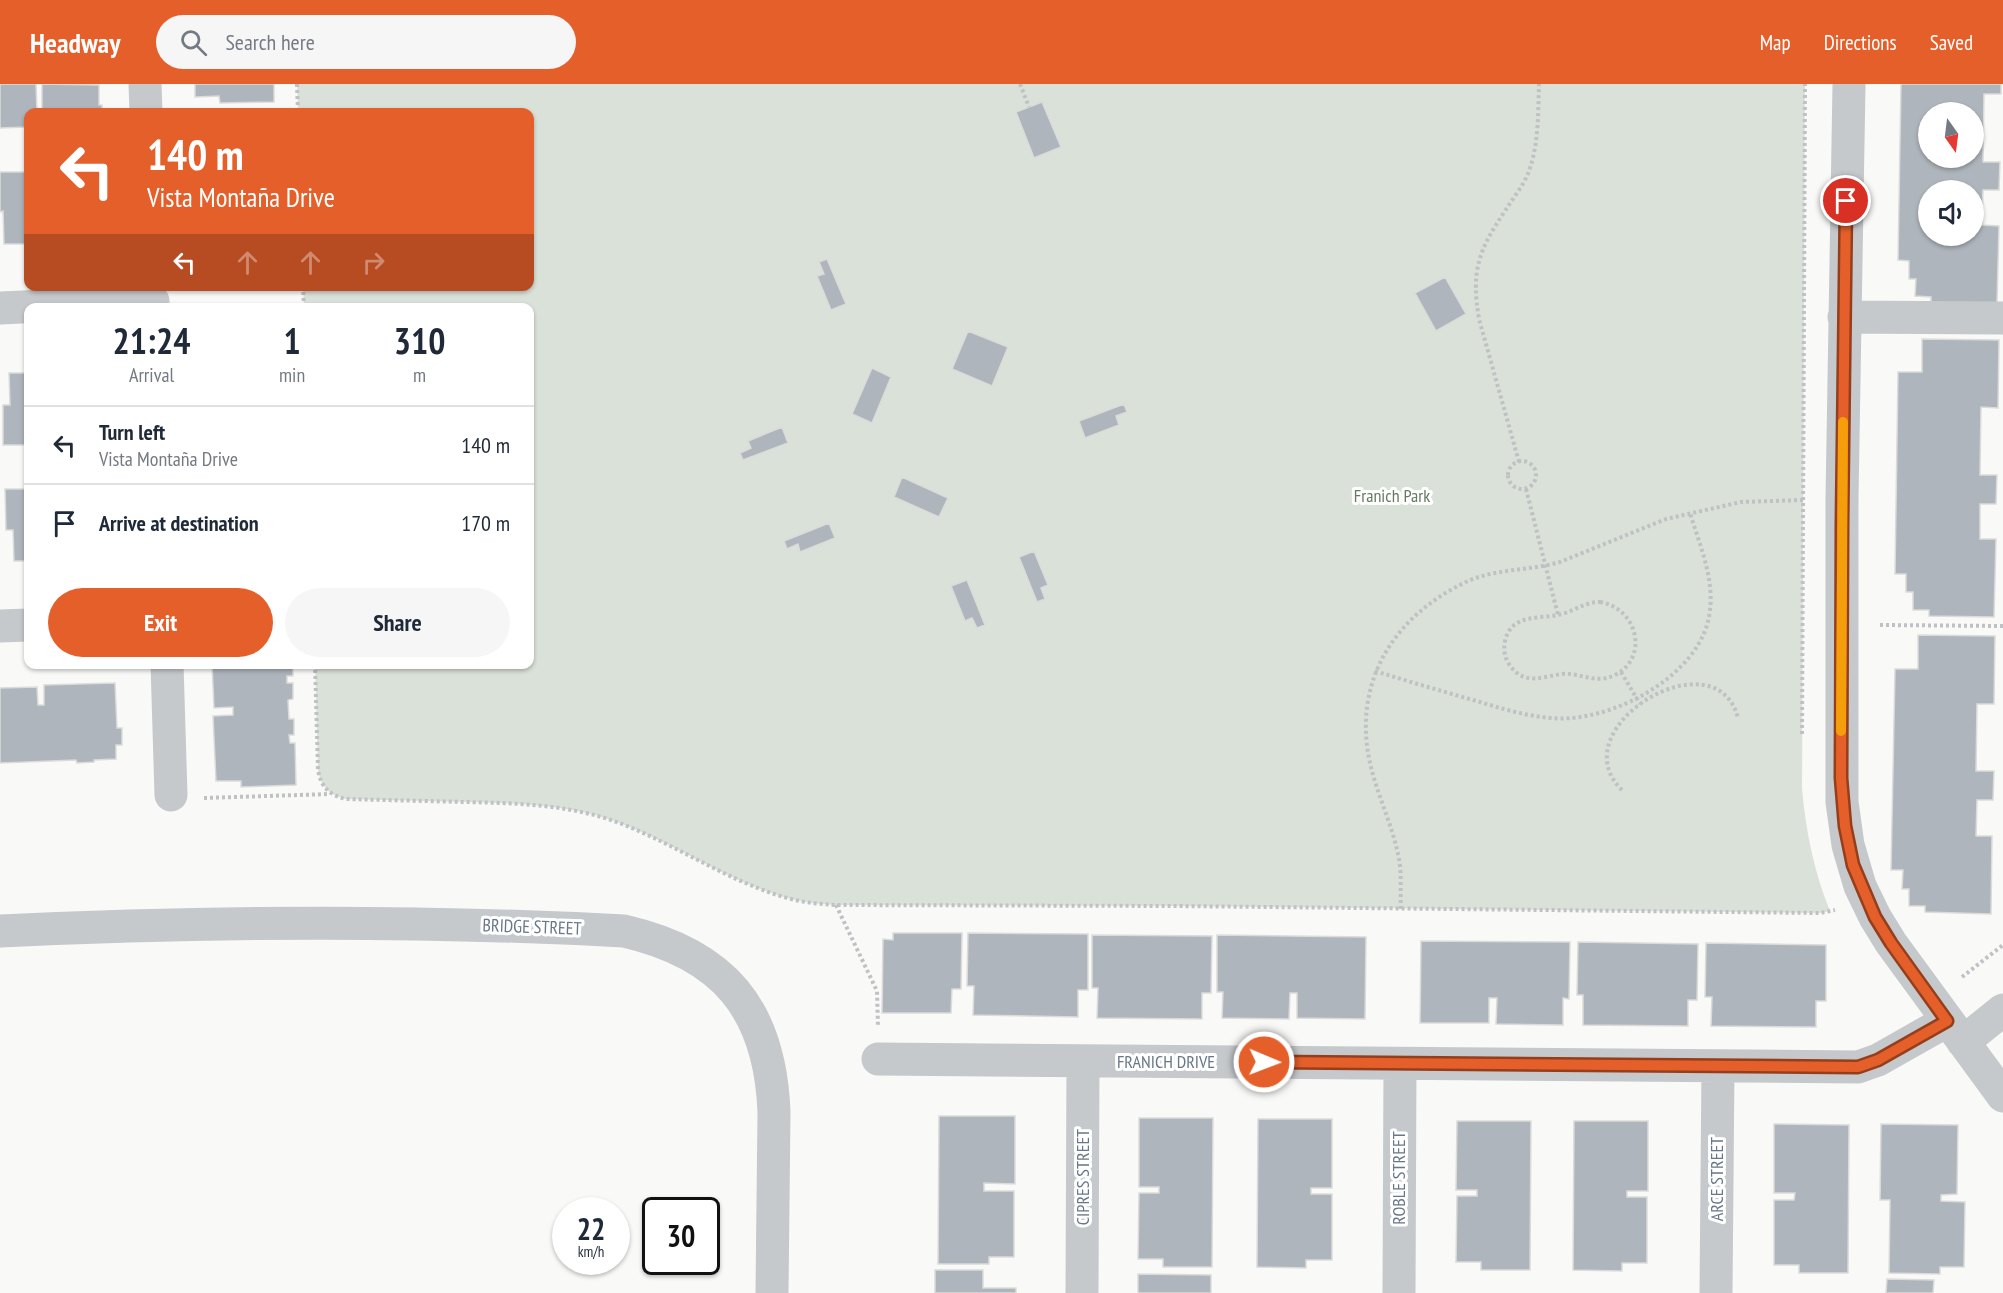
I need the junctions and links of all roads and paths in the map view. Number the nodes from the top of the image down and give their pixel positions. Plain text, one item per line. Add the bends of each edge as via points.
1 (146, 84) edge
2 (297, 84) edge
3 (1020, 84) edge
4 (1539, 84) edge
5 (1805, 84) edge
6 (1849, 84) edge
7 (1029, 107) dead end
8 (146, 108) edge
9 (298, 108) edge
10 (153, 298) edge
11 (76, 303) edge
12 (24, 306) edge
13 (0, 308) edge
14 (1844, 317) junction
15 (2003, 318) edge
16 (1519, 462) junction
17 (1526, 489) junction
18 (1804, 500) junction
19 (1690, 513) junction
20 (1546, 566) junction
21 (1558, 615) junction
22 (24, 625) edge
23 (1880, 625) dead end
24 (0, 626) edge
25 (2003, 626) edge
26 (167, 669) edge
27 (315, 669) edge
28 (1375, 671) junction
29 (1621, 672) junction
30 (1636, 697) junction
31 (1640, 704) junction
32 (1738, 718) dead end
33 (1802, 734) dead end
34 (1622, 790) dead end
35 (330, 794) junction
36 (171, 795) joint
37 (836, 905) junction
38 (1401, 909) junction
39 (1830, 911) dead end
40 (0, 931) edge
41 (2003, 945) edge
42 (1962, 977) dead end
43 (2003, 1010) edge
44 (1955, 1031) junction
45 (878, 1059) joint
46 (1083, 1061) junction
47 (1400, 1064) junction
48 (1718, 1066) junction
49 (2003, 1096) edge
50 (772, 1293) edge
51 (1082, 1293) edge
52 (1399, 1293) edge
53 (1716, 1293) edge

1 - 8 street
2 - 9 path
3 - 7 path
4 - 16 path via 1537,140 1528,173 1487,240 1475,278 1479,319
5 - 18 path
6 - 14 street
10 - 11 street
12 - 13 street
14 - 15 street
14 - 44 street via 1841,778 1845,826 1853,865 1875,917
16 - 17 path via 1530,464 1536,471 1536,481
16 - 17 path via 1510,468 1509,481
17 - 20 path
18 - 19 path via 1741,502
18 - 33 path
19 - 20 path
19 - 30 path via 1710,586 1708,623 1690,658
20 - 21 path
20 - 28 path via 1484,576 1445,594 1408,621
21 - 29 path via 1593,602 1621,610 1630,621 1635,641 1632,660
21 - 29 path via 1528,618 1514,625 1506,637 1504,651 1512,669 1537,680 1566,674 1598,680
22 - 24 street
23 - 25 path
26 - 36 street
27 - 35 path via 318,770
28 - 30 path via 1508,710 1553,719 1603,712
28 - 38 path via 1365,728 1370,763 1399,861
29 - 30 path
30 - 31 path
31 - 32 path via 1672,688 1703,685 1728,696
31 - 34 path via 1614,733 1607,753 1607,771
35 - 36 path via 196,799 191,795
35 - 37 path via 346,799 515,803 580,811 648,836 775,894
37 - 38 path
37 - 45 path via 877,991
38 - 39 path
40 - 50 street, BRIDGE STREET via 242,922 428,924 624,932 678,948 701,960 734,988 765,1049 773,1101
41 - 42 path
43 - 44 street, FRANICH DRIVE
44 - 48 street, FRANICH DRIVE via 1858,1067
44 - 49 street
45 - 46 street, FRANICH DRIVE
46 - 47 street, FRANICH DRIVE
46 - 51 street, CIPRES STREET
47 - 48 street, FRANICH DRIVE
47 - 52 street, ROBLE STREET
48 - 53 street, ARCE STREET

